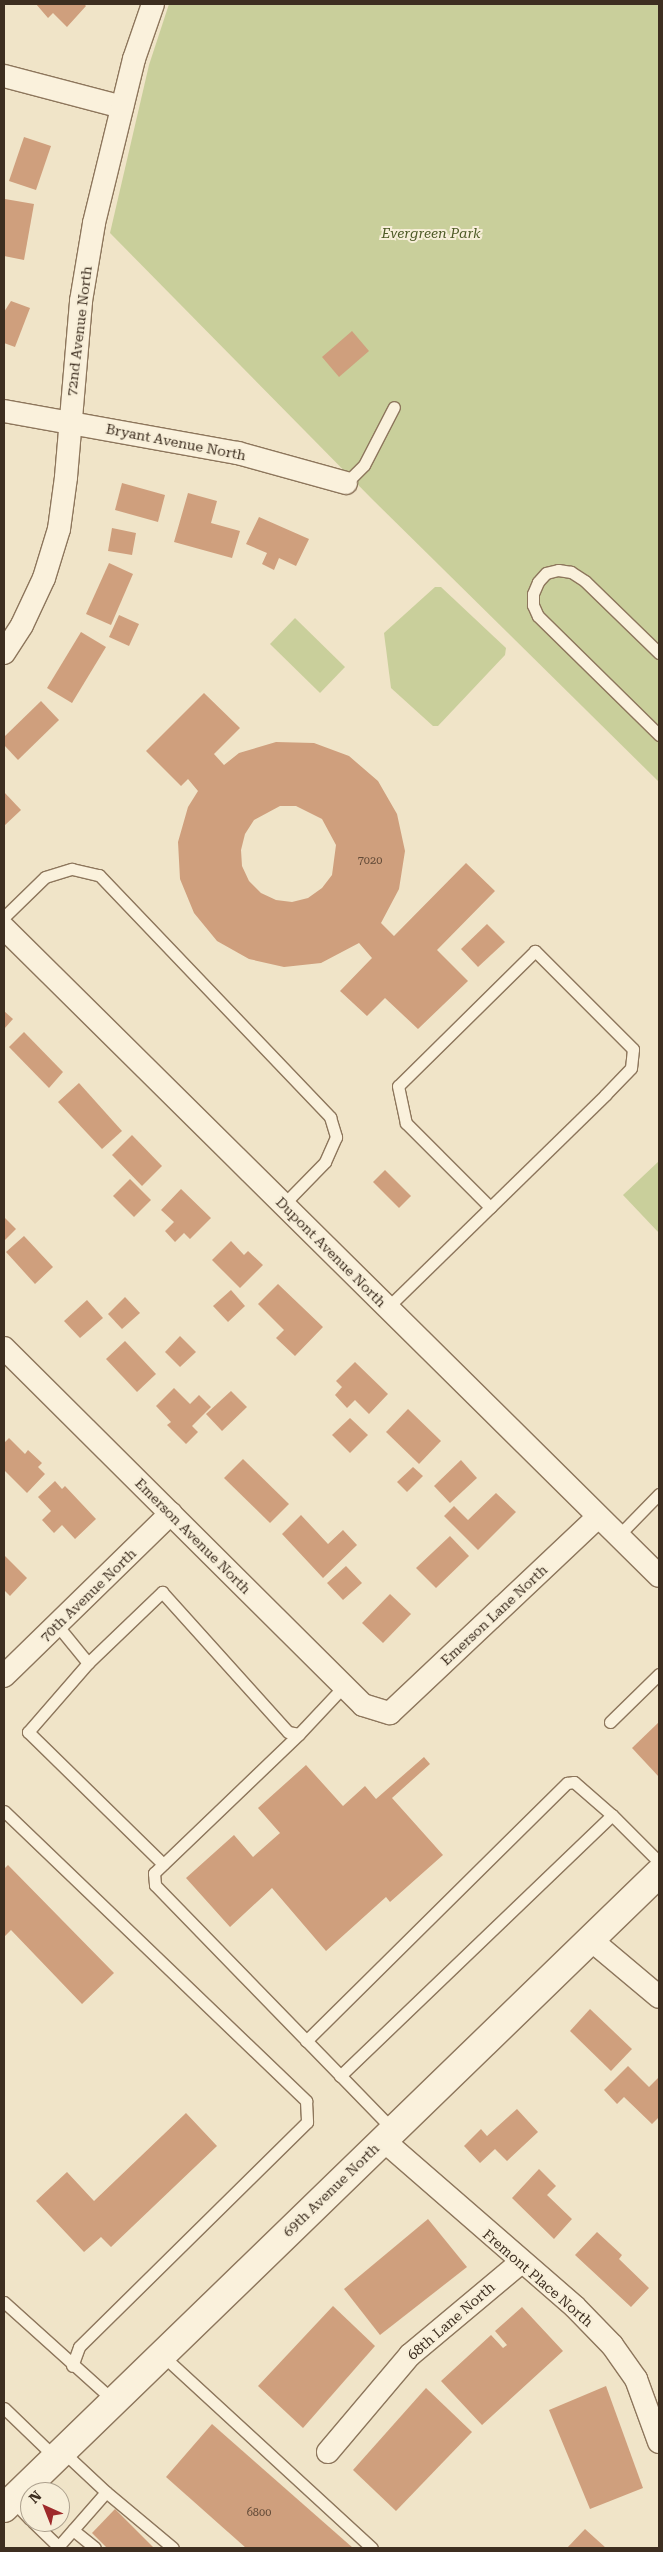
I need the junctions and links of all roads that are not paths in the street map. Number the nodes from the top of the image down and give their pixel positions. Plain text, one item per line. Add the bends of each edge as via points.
1 (153, 4) edge
2 (4, 76) edge
3 (122, 107) junction
4 (394, 407) dead end
5 (4, 411) edge
6 (70, 422) junction
7 (346, 483) joint
8 (4, 653) edge
9 (659, 653) edge
10 (659, 735) edge
11 (4, 917) edge
12 (4, 928) edge
13 (283, 1204) junction
14 (490, 1207) junction
15 (387, 1308) junction
16 (4, 1348) edge
17 (659, 1494) edge
18 (171, 1513) junction
19 (598, 1517) junction
20 (618, 1536) junction
21 (659, 1576) edge
22 (57, 1625) junction
23 (88, 1663) junction
24 (659, 1674) edge
25 (4, 1676) edge
26 (344, 1686) junction
27 (390, 1713) joint
28 (610, 1722) dead end
29 (299, 1734) junction
30 (4, 1812) edge
31 (612, 1815) junction
32 (659, 1862) edge
33 (163, 1864) junction
34 (659, 1873) edge
35 (590, 1939) junction
36 (659, 1997) edge
37 (306, 2041) junction
38 (340, 2076) junction
39 (388, 2135) junction
40 (520, 2263) junction
41 (4, 2302) edge
42 (162, 2354) junction
43 (72, 2366) junction
44 (114, 2401) junction
45 (4, 2408) edge
46 (659, 2442) edge
47 (328, 2452) dead end
48 (59, 2454) junction
49 (106, 2492) junction
50 (15, 2509) edge
51 (73, 2530) junction
52 (43, 2532) edge
53 (58, 2548) edge
54 (95, 2548) edge
55 (173, 2548) edge
56 (372, 2548) edge

1 - 3 street, 72nd Avenue North
2 - 3 street
3 - 6 street, 72nd Avenue North via 94,223 81,301
4 - 7 lane via 364,465
5 - 6 street, Bryant Avenue North
6 - 7 street, Bryant Avenue North via 238,453
6 - 8 street, 72nd Avenue North via 59,529 44,578 22,626
9 - 10 lane via 585,581 571,572 552,572 538,582 533,600 538,616
11 - 13 lane via 46,877 72,869 99,875 330,1117 336,1137 325,1162
12 - 13 street, Dupont Avenue North
13 - 15 street, Dupont Avenue North
14 - 14 lane via 631,1068 633,1049 535,951 398,1086 406,1123
14 - 15 lane
15 - 19 street, Dupont Avenue North
16 - 18 street, Emerson Avenue North
17 - 20 lane
18 - 22 street, 70th Avenue North
18 - 26 street, Emerson Avenue North
19 - 20 street, Dupont Avenue North
19 - 27 street, Emerson Lane North
20 - 21 street, Dupont Avenue North
22 - 23 lane
22 - 25 street, 70th Avenue North
23 - 29 lane via 162,1592 288,1732
23 - 33 lane via 28,1732
24 - 28 lane
26 - 27 street, Emerson Avenue North via 363,1705
26 - 29 lane
29 - 33 lane
30 - 43 lane via 306,2101 308,2122 79,2347
31 - 32 lane
31 - 37 lane via 574,1782 567,1783
31 - 38 lane
33 - 37 lane via 154,1873 155,1885
34 - 35 street, 69th Avenue North
35 - 36 street
35 - 39 street, 69th Avenue North
37 - 38 lane
38 - 39 lane
39 - 40 street, Fremont Place North
39 - 42 street, 69th Avenue North
40 - 46 street, Fremont Place North via 575,2307 612,2345 636,2380
40 - 47 street, 68th Lane North via 410,2354
41 - 43 lane
42 - 44 street, 69th Avenue North
42 - 56 lane
43 - 44 lane
44 - 48 street, 69th Avenue North
45 - 48 lane
48 - 49 lane
48 - 50 street, 69th Avenue North
49 - 51 lane
49 - 55 lane
51 - 53 lane
51 - 54 lane
52 - 53 lane

